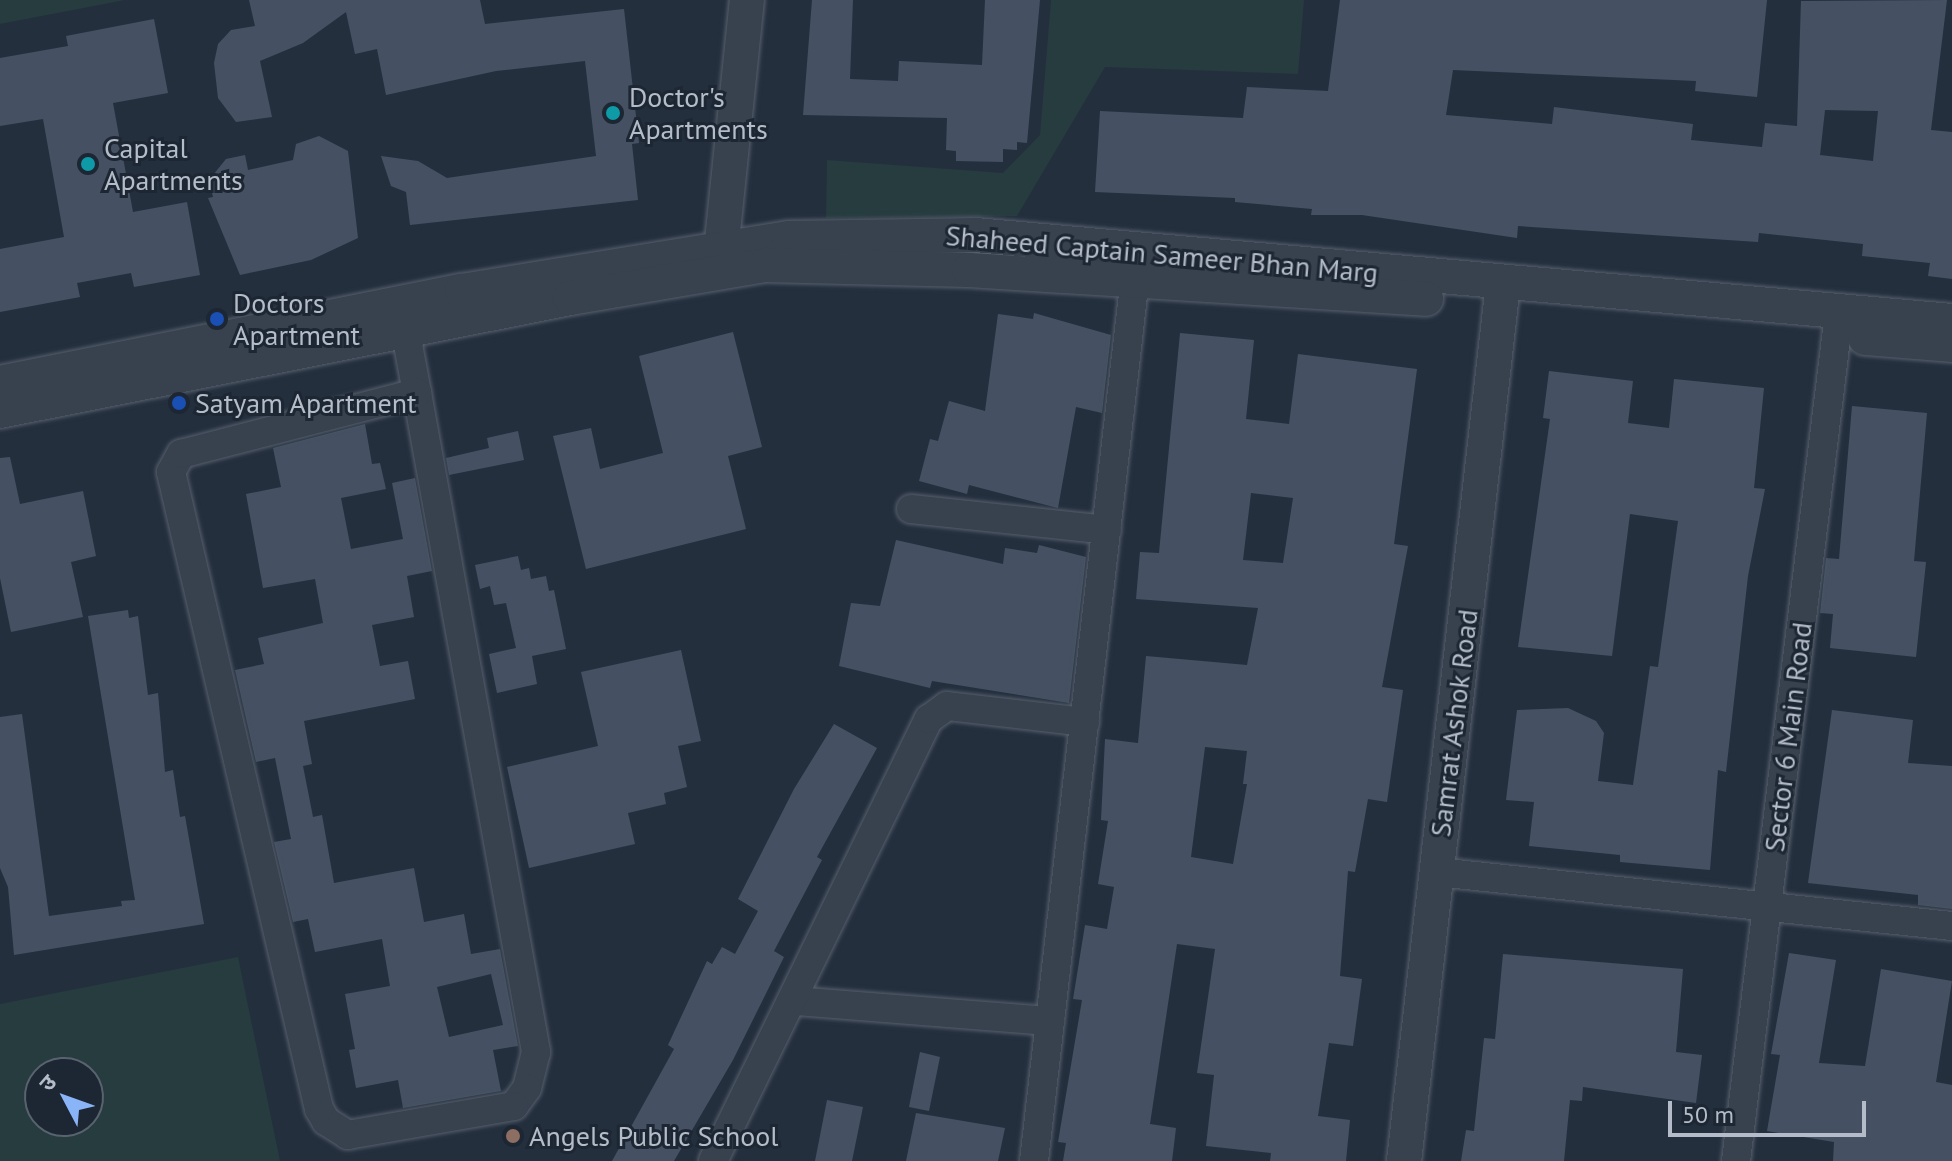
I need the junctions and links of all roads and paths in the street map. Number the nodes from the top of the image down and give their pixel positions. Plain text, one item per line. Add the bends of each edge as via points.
1 (747, 0) edge
2 (719, 261) junction
3 (1137, 263) junction
4 (1502, 294) junction
5 (403, 319) junction
6 (1952, 321) edge
7 (1838, 324) junction
8 (1952, 345) edge
9 (417, 393) junction
10 (2, 397) edge
11 (911, 509) dead end
12 (1107, 530) junction
13 (1085, 722) junction
14 (1437, 872) junction
15 (1768, 906) junction
16 (1952, 926) edge
17 (795, 1001) junction
18 (1050, 1021) junction
19 (713, 1161) edge
20 (1034, 1161) edge
21 (1404, 1161) edge
22 (1736, 1161) edge

1 - 2 street
2 - 3 street, Shaheed Captain Sameer Bhan Marg via 789,238 975,235
2 - 5 street, Shaheed Captain Sameer Bhan Marg
3 - 4 street, Shaheed Captain Sameer Bhan Marg
3 - 12 street
4 - 7 street, Shaheed Captain Sameer Bhan Marg
4 - 14 street, Samrat Ashok Road
5 - 9 street
5 - 10 street, Shaheed Captain Sameer Bhan Marg
6 - 7 street, Shaheed Captain Sameer Bhan Marg
7 - 8 street, Shaheed Captain Sameer Bhan Marg
7 - 15 street, Sector 6 Main Road
9 - 9 street via 536,1052 527,1088 514,1106 348,1135 326,1121 319,1109 171,472 181,454
11 - 12 street
12 - 13 street
13 - 17 street via 947,706 936,711
13 - 18 street
14 - 15 street
14 - 21 street, Samrat Ashok Road
15 - 16 street
15 - 22 street, Sector 6 Main Road
17 - 18 street
17 - 19 street
18 - 20 street

